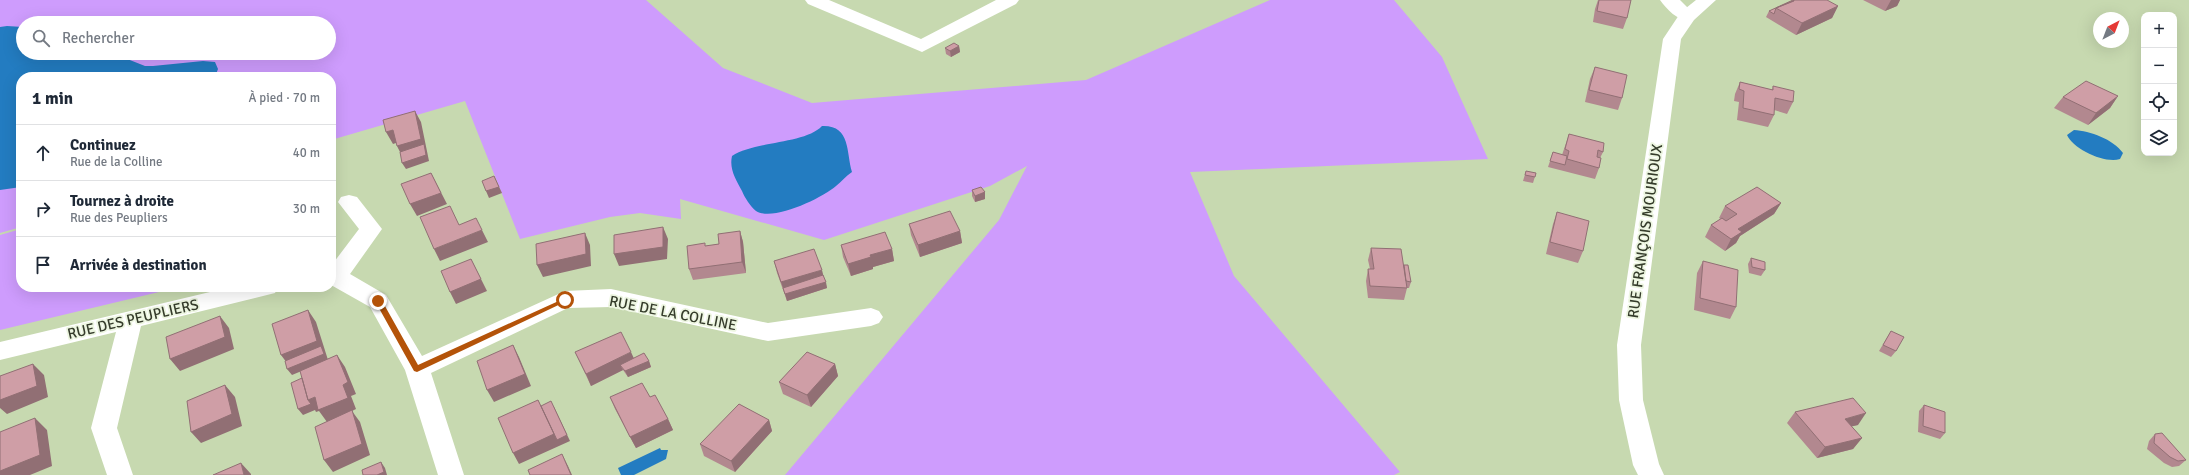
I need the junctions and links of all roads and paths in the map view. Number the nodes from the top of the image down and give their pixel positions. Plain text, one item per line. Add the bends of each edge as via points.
1 (814, 0) edge
2 (1010, 0) edge
3 (1668, 0) edge
4 (1707, 0) edge
5 (1687, 16) junction
6 (349, 202) dead end
7 (336, 273) edge
8 (336, 279) edge
9 (246, 292) edge
10 (871, 317) dead end
11 (131, 320) junction
12 (0, 351) edge
13 (417, 369) junction
14 (120, 475) edge
15 (451, 475) edge
16 (1651, 475) edge

1 - 2 street via 922,46
3 - 5 street
4 - 5 street, RUE FRANÇOIS MOURIOUX
5 - 16 street, RUE FRANÇOIS MOURIOUX via 1672,39 1630,345 1631,400 1646,465
6 - 7 street via 371,229
8 - 13 street via 378,301
9 - 11 street, RUE DES PEUPLIERS
10 - 13 street, RUE DE LA COLLINE via 768,332 611,298 565,300
11 - 12 street, RUE DES PEUPLIERS
11 - 14 street via 104,428
13 - 15 street

